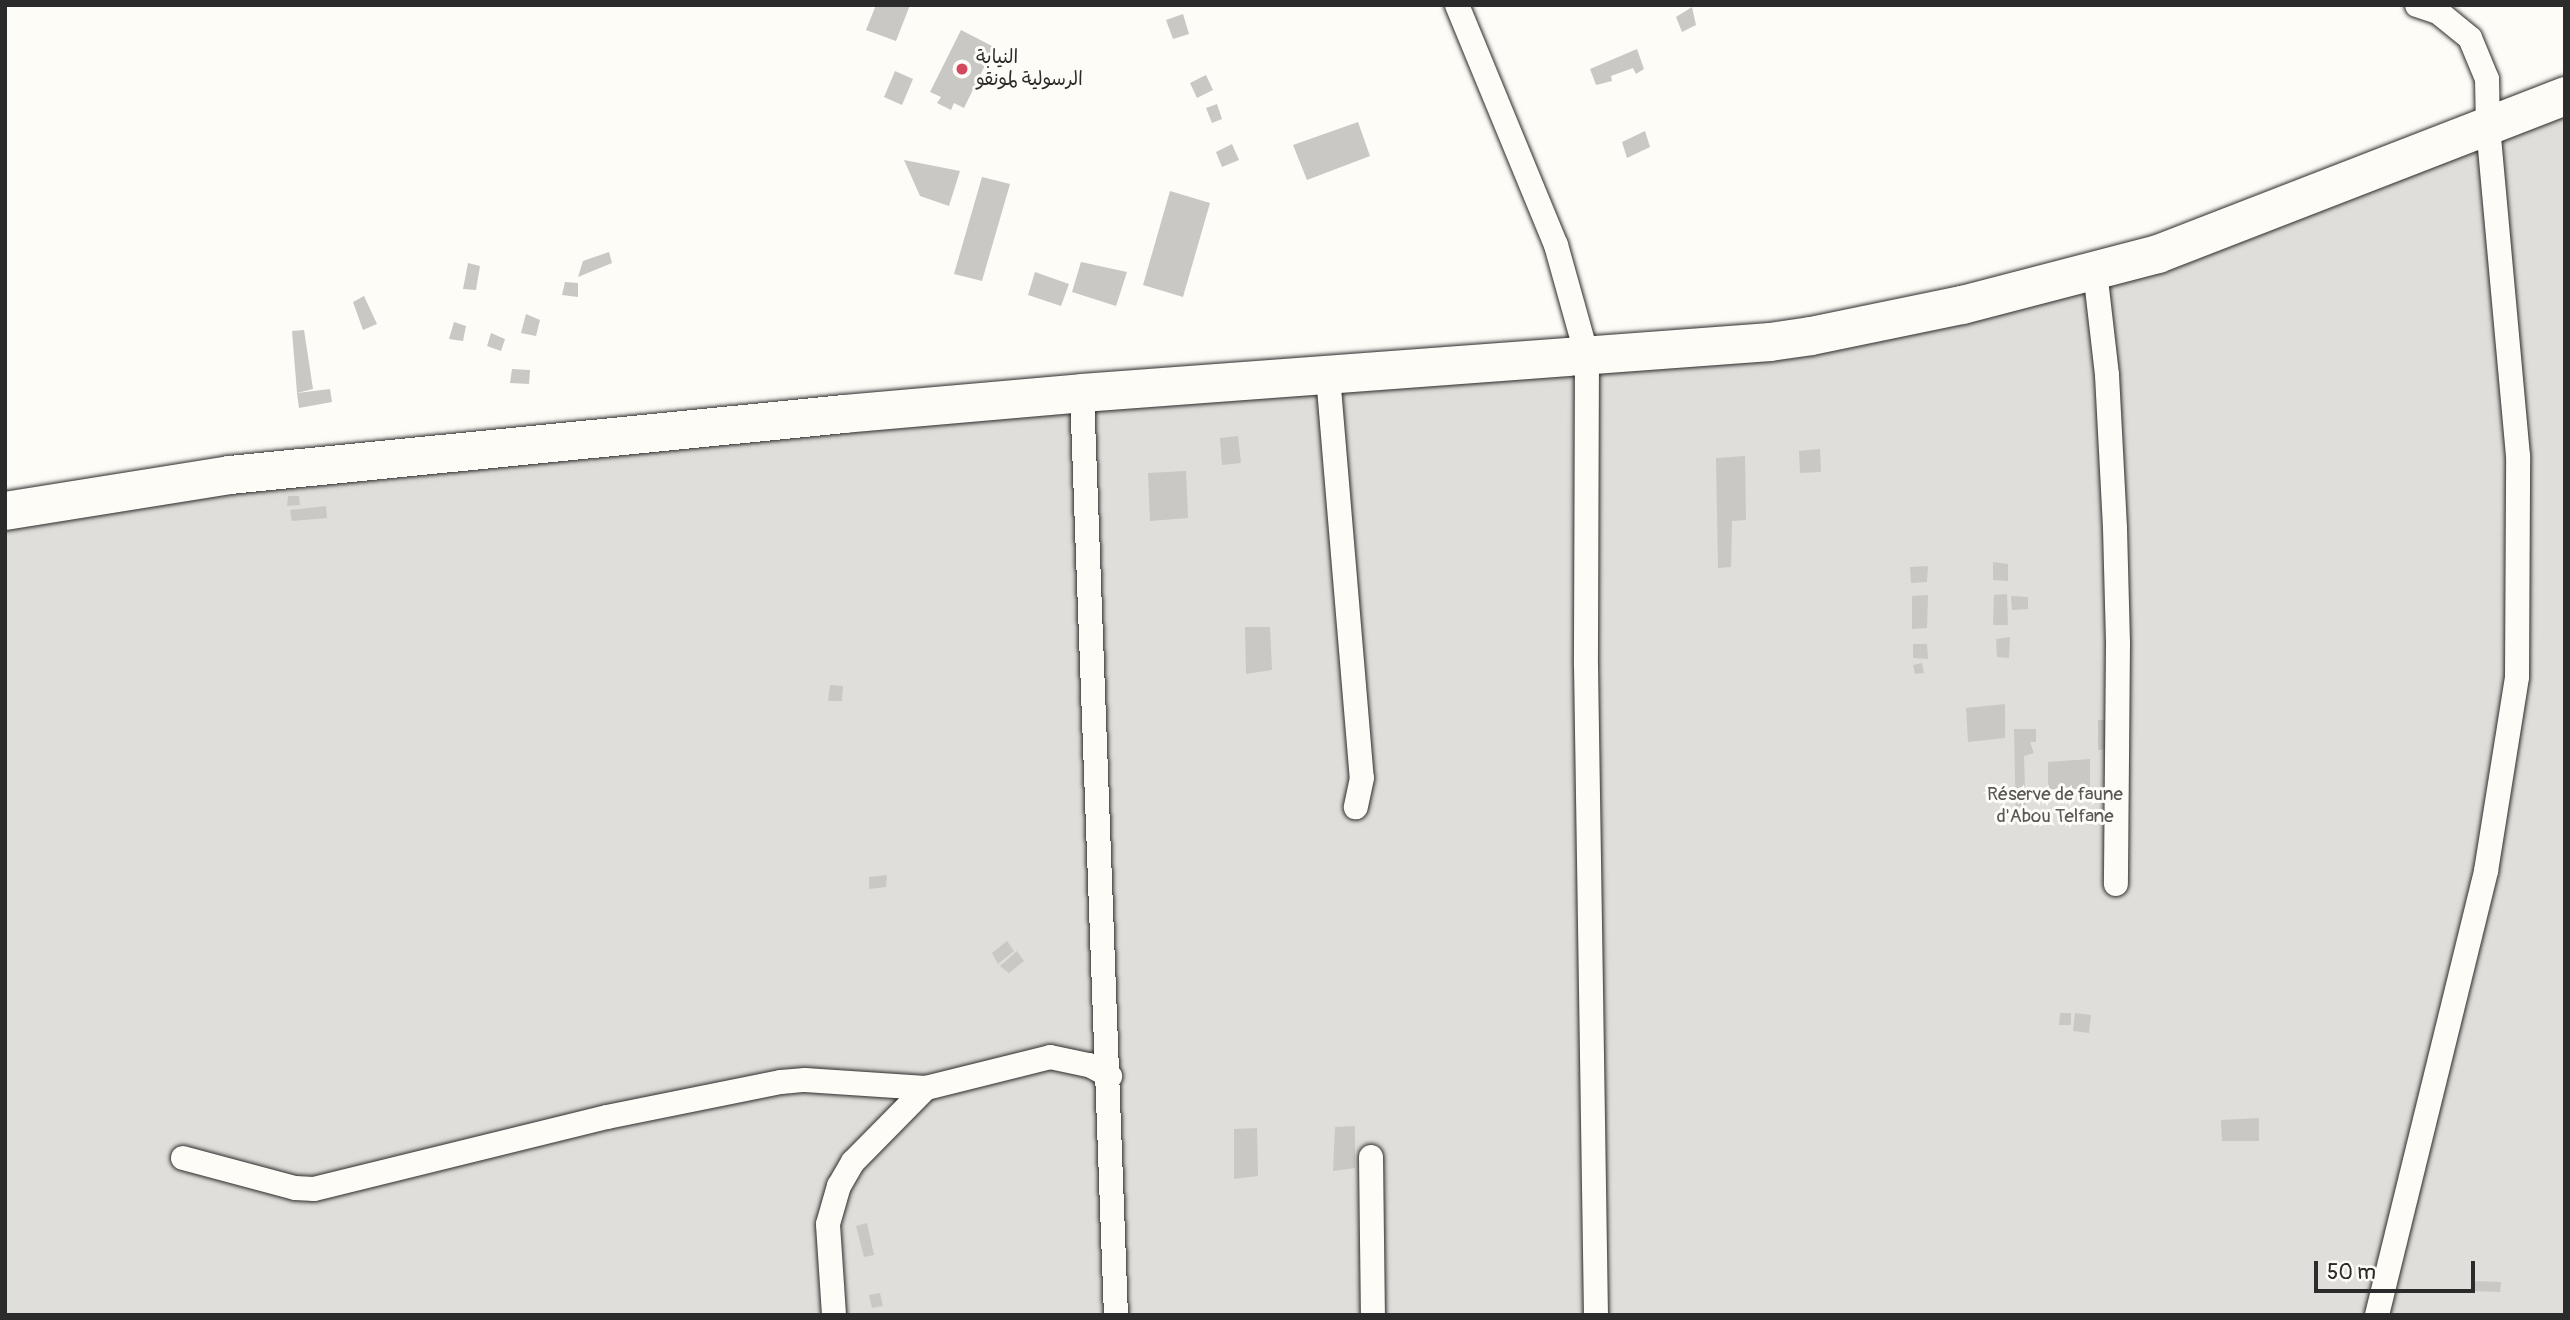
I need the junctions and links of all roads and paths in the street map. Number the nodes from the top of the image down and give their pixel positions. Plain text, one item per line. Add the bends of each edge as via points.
1 (1457, 5) edge
2 (2417, 5) edge
3 (2565, 96) edge
4 (2488, 127) junction
5 (2095, 271) junction
6 (1587, 356) junction
7 (1328, 376) junction
8 (1082, 393) junction
9 (5, 511) edge
10 (1356, 807) dead end
11 (2116, 884) dead end
12 (1110, 1076) junction
13 (926, 1088) junction
14 (1371, 1157) dead end
15 (183, 1158) dead end
16 (834, 1315) edge
17 (1116, 1315) edge
18 (1373, 1315) edge
19 (1596, 1315) edge
20 (2377, 1315) edge

1 - 6 street via 1556,245
2 - 4 street via 2438,12 2470,38 2487,79
3 - 4 main road
4 - 5 main road via 2158,254
4 - 20 street via 2518,456 2517,677 2486,871
5 - 6 main road via 1811,336
5 - 11 street via 2107,375 2115,528
6 - 7 main road
6 - 19 street via 1586,665
7 - 8 main road
7 - 10 street via 1362,778
8 - 9 main road via 229,475
8 - 12 street
12 - 13 street via 1069,1058 1050,1057
12 - 17 street
13 - 15 street via 781,1082 607,1117 314,1189
13 - 16 street via 853,1162 839,1186 828,1224
14 - 18 street

